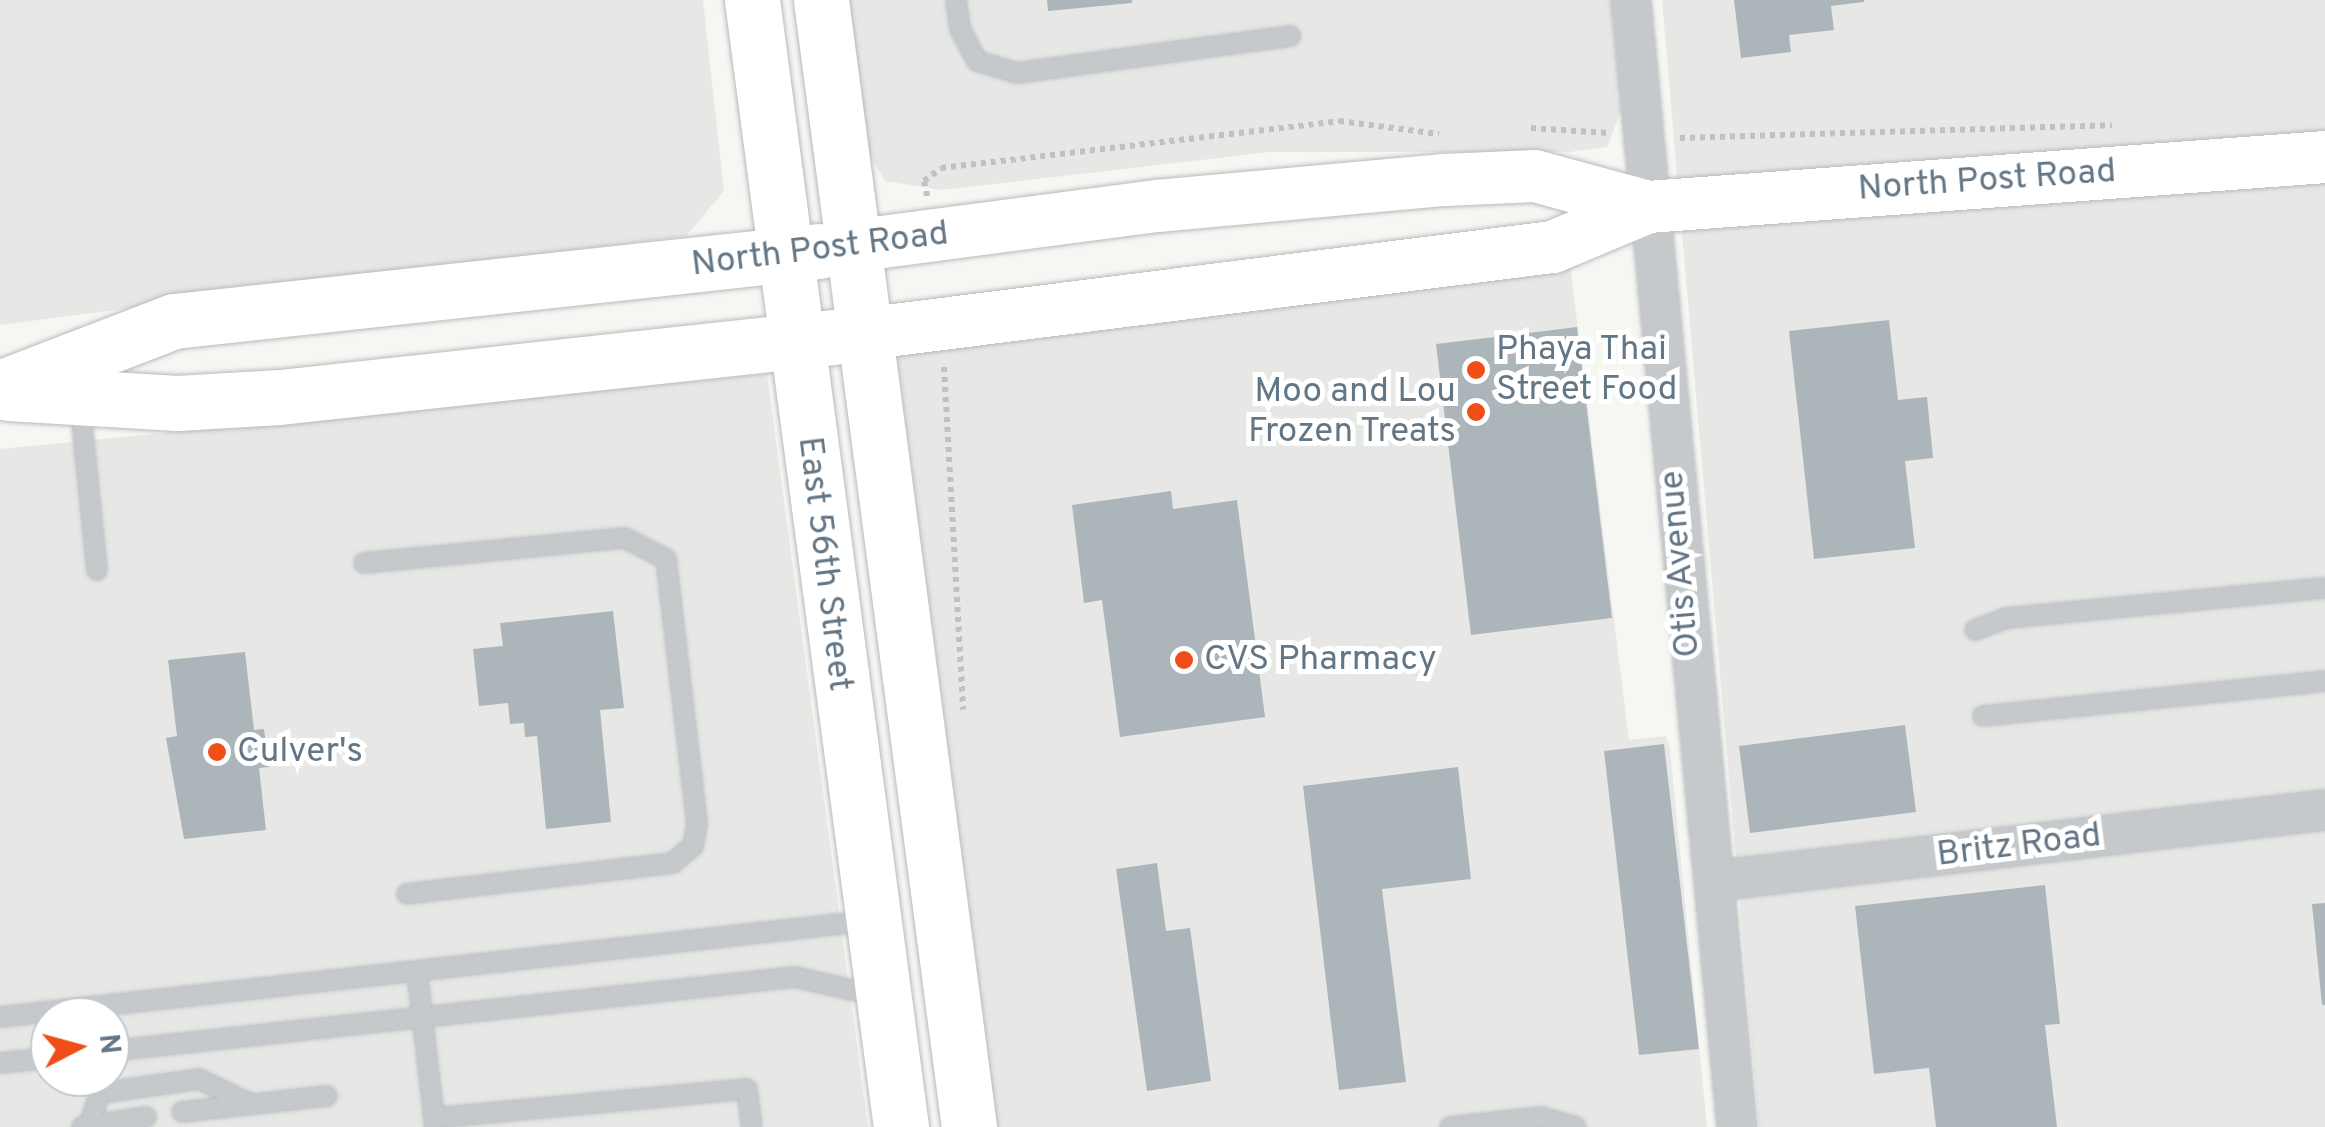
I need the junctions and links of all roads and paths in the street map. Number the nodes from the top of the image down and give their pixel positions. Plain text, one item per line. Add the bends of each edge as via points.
1 (752, 0) edge
2 (821, 0) edge
3 (956, 0) edge
4 (1631, 0) edge
5 (1292, 36) dead end
6 (2117, 125) dead end
7 (1959, 132) dead end
8 (2325, 156) edge
9 (1648, 208) junction
10 (852, 246) junction
11 (784, 256) junction
12 (863, 334) junction
13 (795, 341) junction
14 (944, 362) dead end
15 (0, 390) edge
16 (79, 397) junction
17 (364, 563) dead end
18 (97, 570) dead end
19 (2325, 588) edge
20 (1975, 630) dead end
21 (2325, 681) edge
22 (963, 714) dead end
23 (1983, 716) dead end
24 (2325, 810) edge
25 (1714, 881) junction
26 (407, 894) dead end
27 (872, 920) junction
28 (417, 971) junction
29 (882, 998) junction
30 (0, 1017) edge
31 (423, 1020) junction
32 (130, 1049) edge
33 (30, 1060) edge
34 (0, 1063) edge
35 (327, 1096) dead end
36 (249, 1103) junction
37 (182, 1112) dead end
38 (146, 1117) dead end
39 (505, 1120) edge
40 (434, 1123) edge
41 (90, 1126) edge
42 (82, 1127) edge
43 (752, 1127) edge
44 (900, 1127) edge
45 (933, 1127) edge
46 (970, 1127) edge
47 (1450, 1127) edge
48 (1576, 1127) edge
49 (1737, 1127) edge

1 - 11 main road, East 56th Street
2 - 10 main road, East 56th Street
3 - 5 lane via 960,29 978,61 1017,73
4 - 9 street, Otis Avenue
6 - 7 path
8 - 9 street, North Post Road
9 - 10 street, North Post Road via 1536,176 1445,180 1292,191
9 - 12 street, North Post Road via 1553,247
9 - 25 street, Otis Avenue
10 - 11 main road, North Post Road
10 - 12 main road, East 56th Street
11 - 13 main road, East 56th Street
11 - 15 main road, North Post Road via 174,321
12 - 13 main road, North Post Road
12 - 46 main road, East 56th Street
13 - 16 main road, North Post Road via 280,397 177,403
13 - 27 main road, East 56th Street
14 - 22 path
15 - 16 main road, North Post Road
16 - 18 lane
17 - 26 lane via 625,538 666,560 697,824 694,846 673,863
19 - 20 lane via 2007,618
21 - 23 lane
24 - 25 street, Britz Road
25 - 49 street, Otis Avenue
27 - 28 lane
27 - 29 main road, East 56th Street
28 - 30 lane
28 - 31 lane
29 - 31 lane via 795,977
29 - 44 main road, East 56th Street
29 - 45 main road via 906,1016 921,1048
31 - 32 lane
31 - 40 lane
33 - 34 lane
35 - 36 lane
36 - 37 lane
36 - 41 lane via 200,1080 100,1093
38 - 41 lane
39 - 40 lane
39 - 43 lane via 748,1089
41 - 42 lane
47 - 48 lane via 1541,1118

